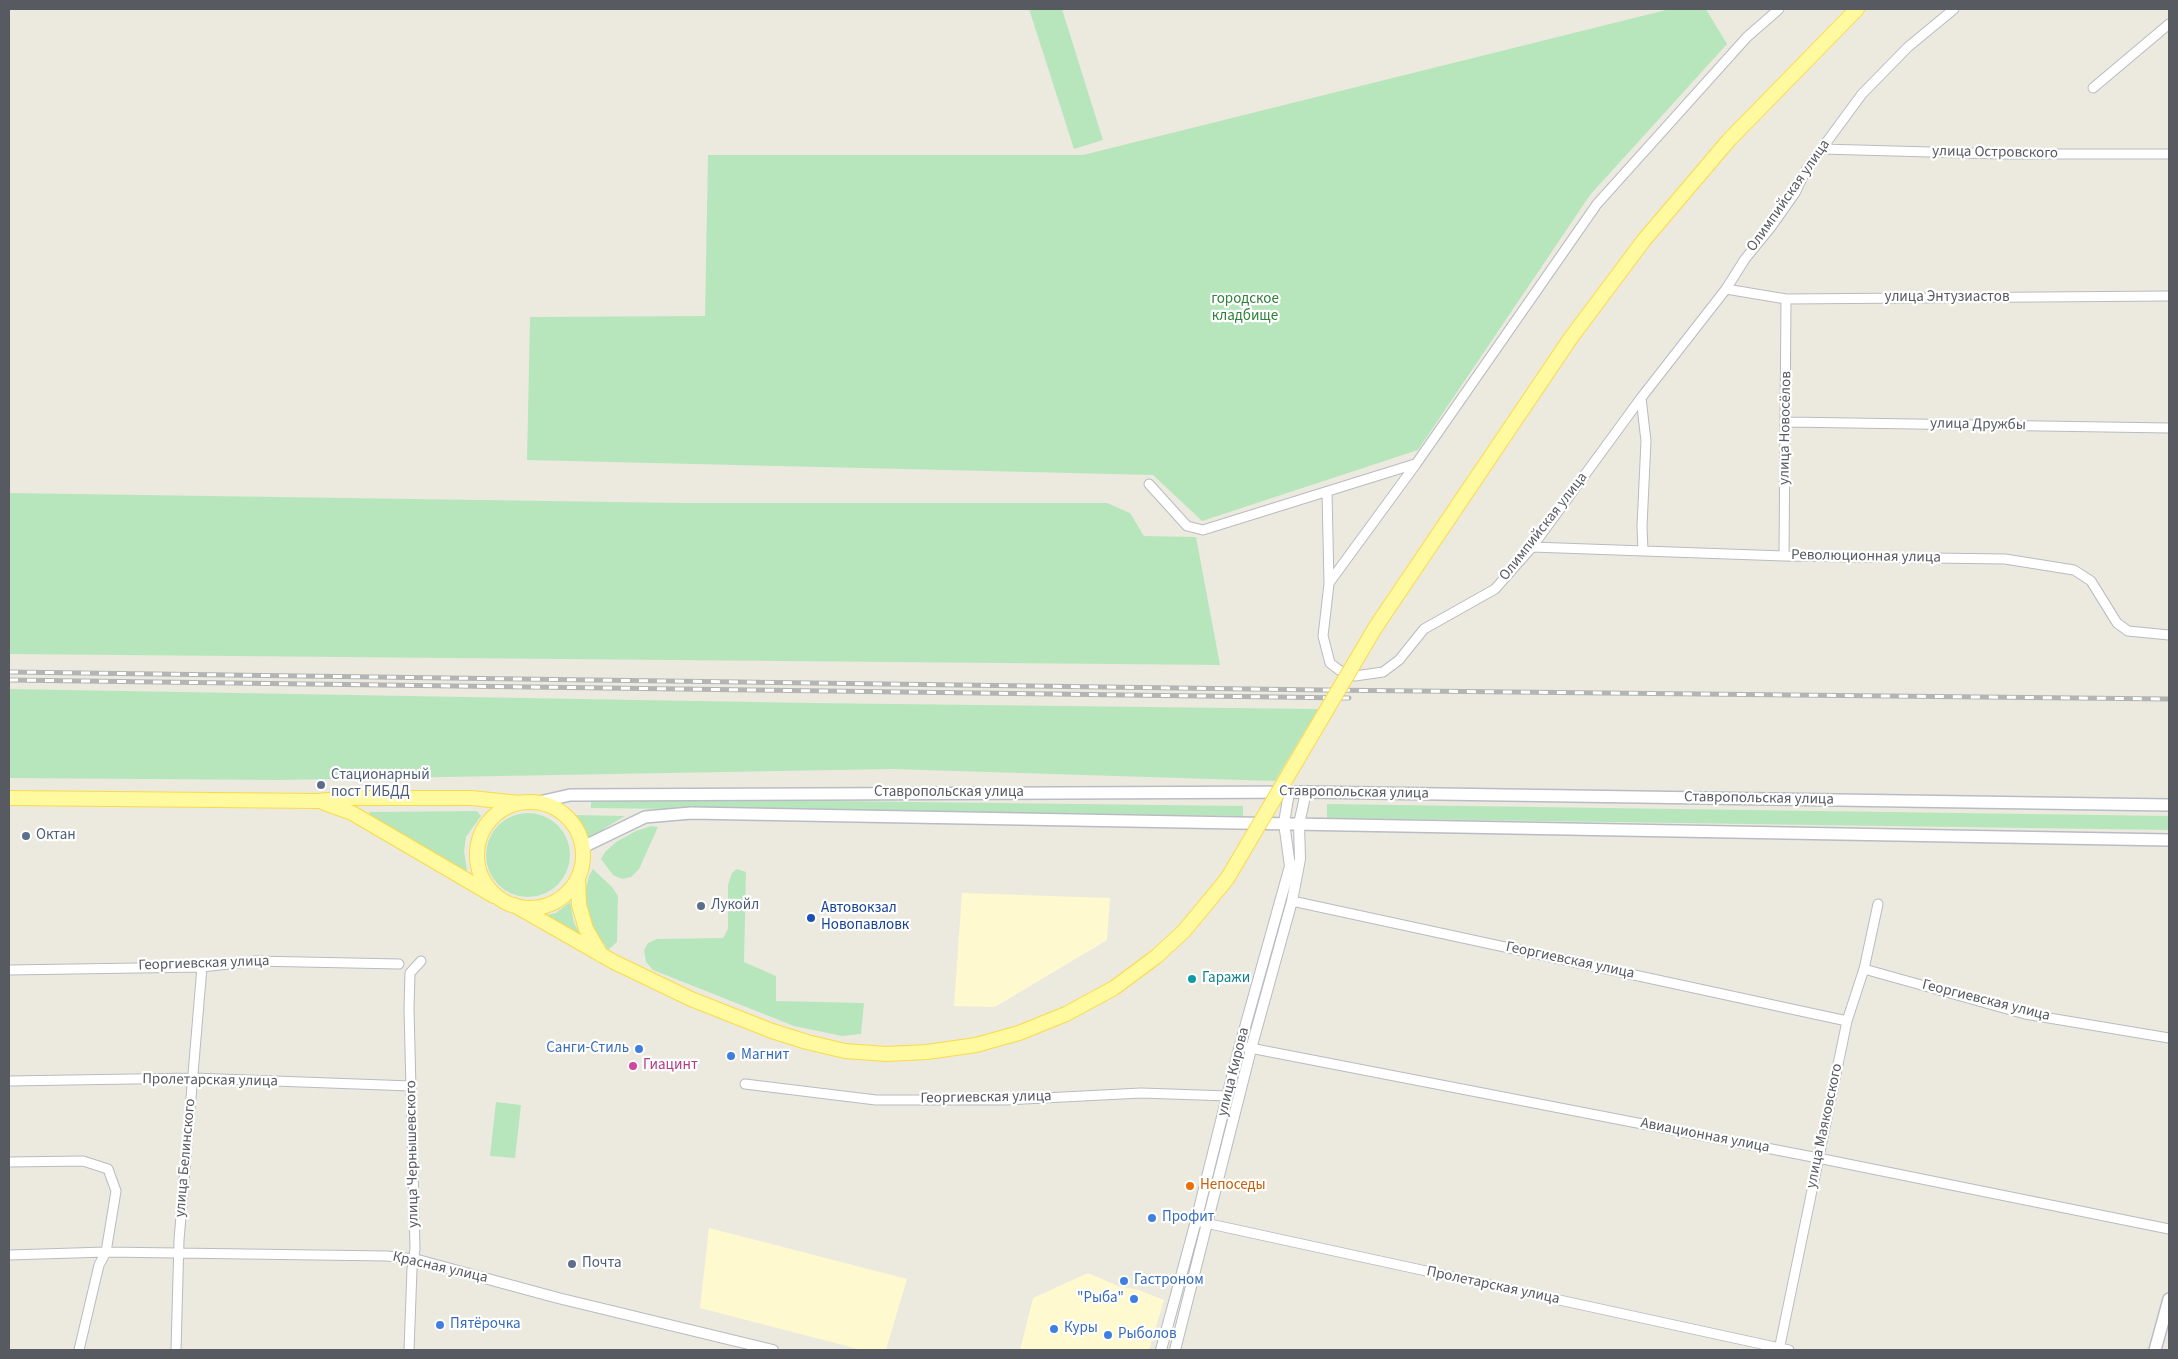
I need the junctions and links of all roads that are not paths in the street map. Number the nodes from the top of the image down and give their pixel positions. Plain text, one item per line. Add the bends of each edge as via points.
1 (1779, 9) edge
2 (1857, 9) edge
3 (1954, 9) edge
4 (2169, 24) edge
5 (2093, 88) dead end
6 (1822, 149) junction
7 (2169, 154) edge
8 (1726, 289) junction
9 (2169, 296) edge
10 (1786, 299) junction
11 (1641, 398) junction
12 (1787, 422) junction
13 (2169, 428) edge
14 (1416, 464) junction
15 (1148, 484) dead end
16 (1327, 492) junction
17 (1532, 547) junction
18 (1643, 550) junction
19 (1784, 556) junction
20 (1329, 584) junction
21 (2169, 635) edge
22 (1290, 792) junction
23 (1306, 792) junction
24 (9, 798) edge
25 (317, 801) junction
26 (520, 802) junction
27 (539, 802) junction
28 (2169, 805) edge
29 (1284, 823) junction
30 (1299, 824) junction
31 (2169, 840) edge
32 (583, 847) junction
33 (578, 877) junction
34 (501, 899) junction
35 (1292, 902) junction
36 (1878, 904) dead end
37 (514, 905) junction
38 (602, 955) junction
39 (421, 961) dead end
40 (399, 964) dead end
41 (202, 967) junction
42 (1864, 969) junction
43 (9, 970) edge
44 (1847, 1021) junction
45 (2169, 1038) edge
46 (1240, 1045) junction
47 (1251, 1048) junction
48 (193, 1078) junction
49 (9, 1080) edge
50 (744, 1084) dead end
51 (411, 1086) junction
52 (1228, 1096) junction
53 (1818, 1158) junction
54 (9, 1162) edge
55 (1196, 1222) junction
56 (1207, 1223) junction
57 (2169, 1229) edge
58 (106, 1252) junction
59 (179, 1254) junction
60 (9, 1255) edge
61 (414, 1259) junction
62 (2169, 1299) edge
63 (745, 1348) edge
64 (1779, 1349) edge
65 (79, 1350) edge
66 (176, 1350) edge
67 (409, 1350) edge
68 (773, 1350) edge
69 (1161, 1350) edge
70 (1175, 1350) edge
71 (1789, 1350) edge
72 (2155, 1350) edge

1 - 14 street via 1747,37 1597,204
2 - 38 main road, bridge via 1729,140 1644,240 1570,339 1375,628 1227,879 1184,931 1157,956 1114,988 1066,1014 1019,1033 976,1045 886,1054 845,1051 772,1031 692,999
3 - 6 street, Олимпийская улица via 1908,47 1862,94
4 - 5 street
6 - 7 street, улица Островского
6 - 8 street, Олимпийская улица
8 - 10 street, улица Энтузиастов
8 - 11 street, Олимпийская улица
9 - 10 street, улица Энтузиастов
10 - 12 street, улица Новосёлов
11 - 17 street, Олимпийская улица
11 - 18 street via 1646,441
12 - 13 street, улица Дружбы
12 - 19 street, улица Новосёлов
14 - 16 street
14 - 20 street
15 - 16 street via 1187,526 1203,530
16 - 20 street
17 - 18 street, Революционная улица
17 - 20 street, Олимпийская улица via 1495,589 1424,629 1399,660 1383,672 1355,676 1330,663 1323,636
18 - 19 street, Революционная улица
19 - 21 street, Революционная улица via 2005,559 2074,570 2091,581 2117,623 2128,631
22 - 23 main road, Ставропольская улица
22 - 27 main road, Ставропольская улица via 570,795
22 - 29 street, улица Кирова
23 - 28 main road, Ставропольская улица
23 - 30 street, улица Кирова
24 - 25 main road
25 - 26 main road via 470,798
25 - 34 main road via 352,813
26 - 27 main road
26 - 34 main road via 496,815 480,837 478,865 490,890
27 - 32 main road via 552,806 568,818
29 - 30 main road, Ставропольская улица
29 - 32 main road, Ставропольская улица via 691,813 645,818
29 - 46 street, улица Кирова via 1290,866
30 - 31 main road, Ставропольская улица
30 - 35 street, улица Кирова via 1300,859
32 - 33 main road via 583,864
33 - 37 main road via 558,900 529,908
33 - 38 main road via 581,913 586,929
34 - 37 main road
35 - 44 street, Георгиевская улица
35 - 47 street, улица Кирова
36 - 42 street, улица Маяковского
37 - 38 main road
39 - 51 street, улица Чернышевского via 410,973
40 - 41 street, Георгиевская улица via 255,961
41 - 43 street, Георгиевская улица
41 - 48 street, улица Белинского
42 - 44 street, улица Маяковского
42 - 45 street, Георгиевская улица via 2025,1014
44 - 53 street, улица Маяковского
46 - 47 street, Авиационная улица
46 - 52 street, улица Кирова
47 - 53 street, Авиационная улица
47 - 56 street, улица Кирова
48 - 49 street, Пролетарская улица
48 - 51 street, Пролетарская улица
48 - 59 street, улица Белинского
50 - 52 street, Георгиевская улица via 876,1100 1005,1100 1141,1092
51 - 61 street, улица Чернышевского
52 - 55 street, улица Кирова
53 - 57 street, Авиационная улица
53 - 64 street, улица Маяковского
54 - 58 street via 83,1161 108,1169 116,1191
55 - 56 street, Пролетарская улица
55 - 69 street, улица Кирова
56 - 64 street, Пролетарская улица
56 - 70 street, улица Кирова
58 - 59 street, Красная улица
58 - 60 street, Красная улица
58 - 65 street via 99,1264
59 - 61 street, Красная улица
59 - 66 street, улица Белинского
61 - 63 street, Красная улица
61 - 67 street, улица Чернышевского
62 - 72 main road
63 - 68 street, Красная улица
64 - 71 street, Пролетарская улица

